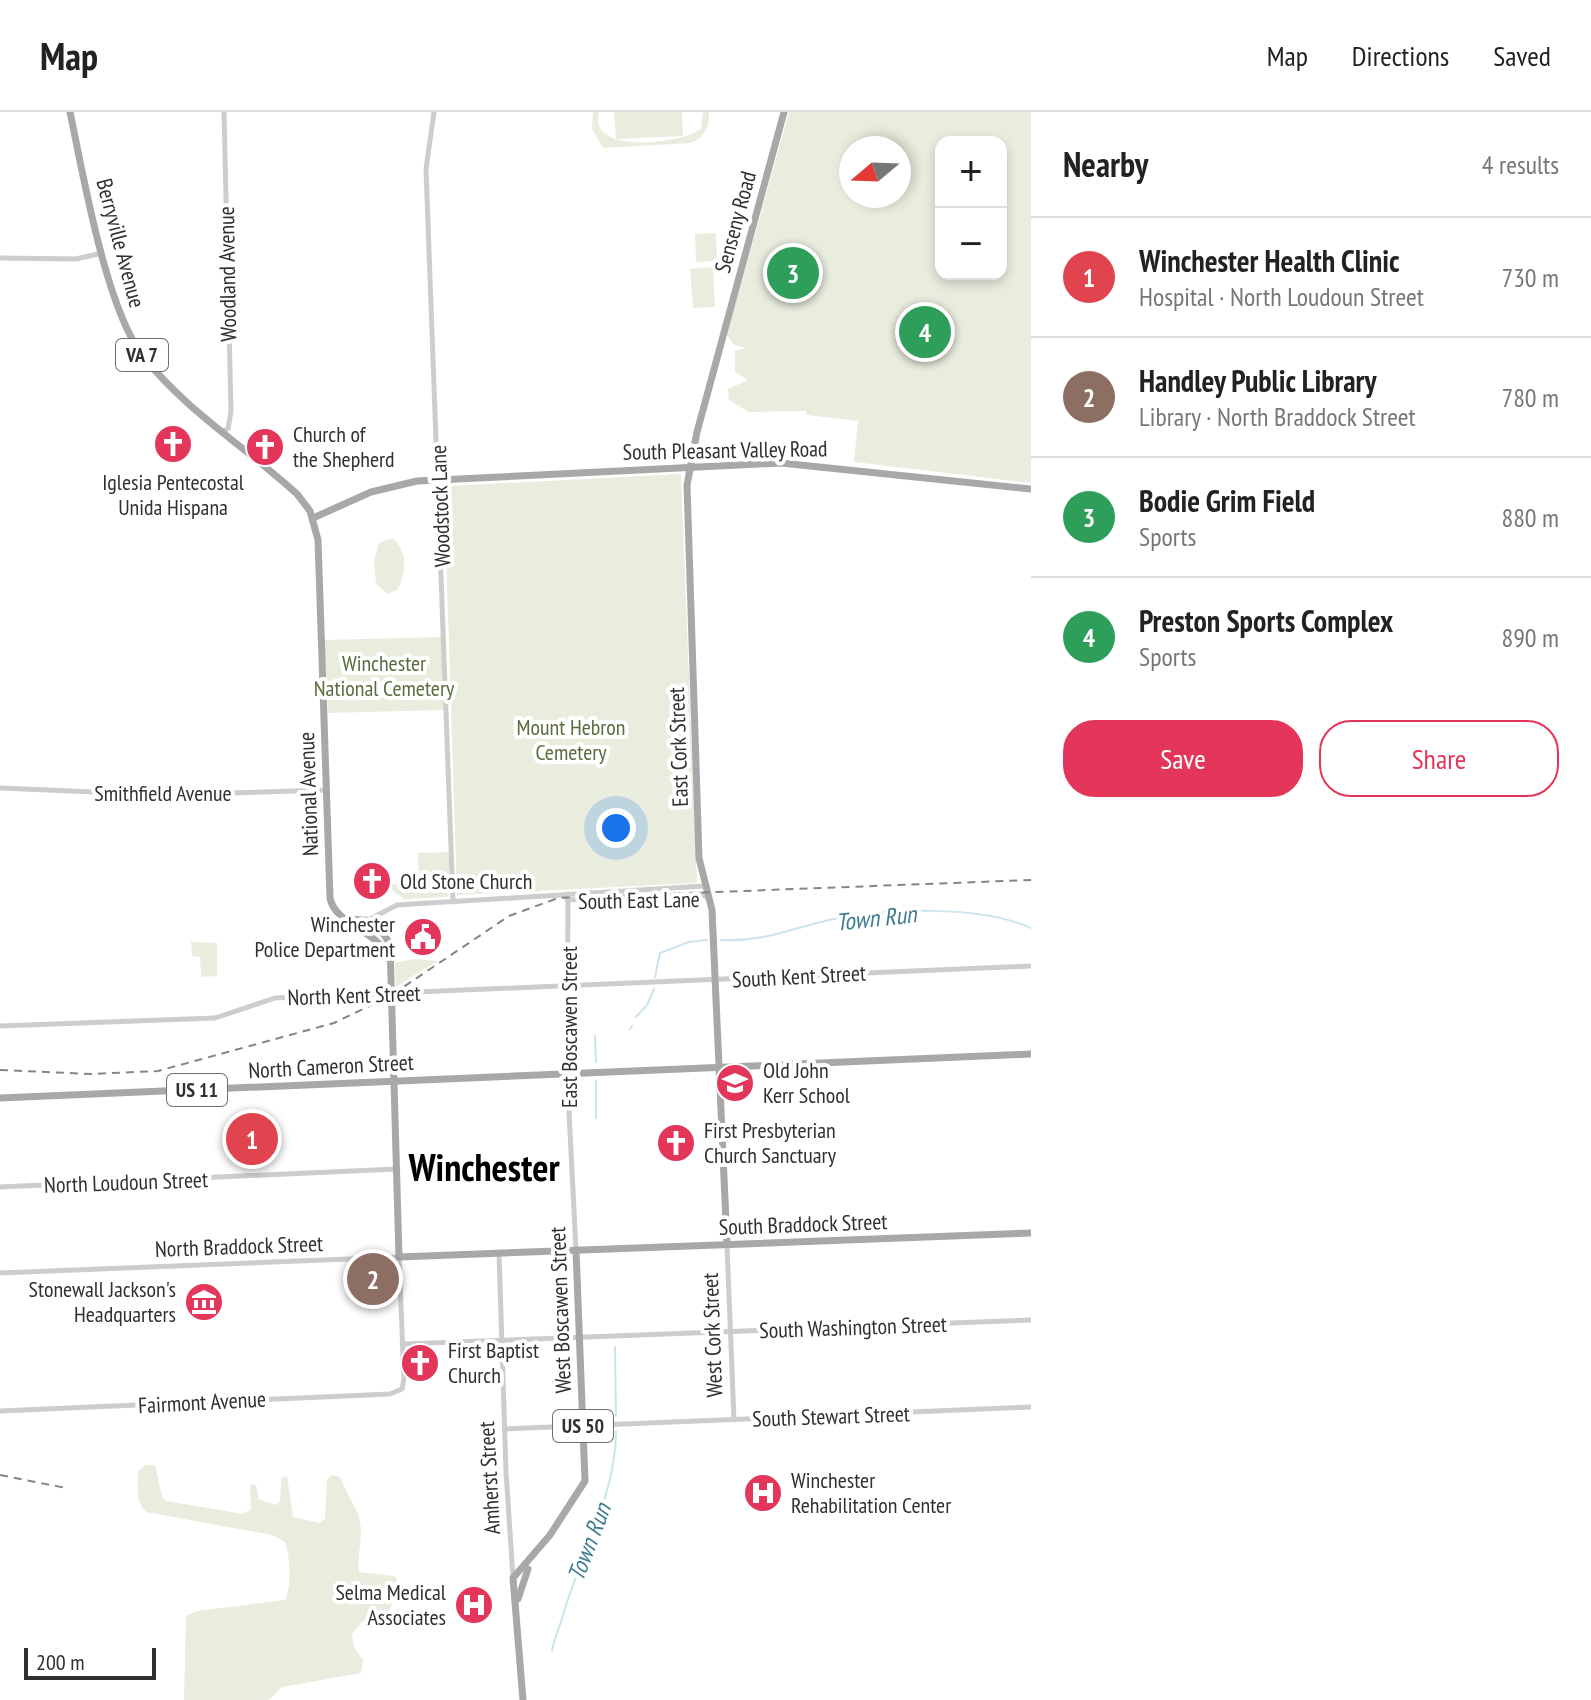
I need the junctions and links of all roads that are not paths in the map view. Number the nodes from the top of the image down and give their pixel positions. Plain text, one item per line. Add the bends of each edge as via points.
1 (70, 112) edge
2 (224, 112) edge
3 (434, 112) edge
4 (784, 112) edge
5 (103, 253) junction
6 (0, 258) edge
7 (722, 341) joint
8 (222, 431) junction
9 (691, 466) junction
10 (440, 480) junction
11 (1031, 489) edge
12 (303, 500) joint
13 (313, 518) junction
14 (0, 788) edge
15 (326, 790) junction
16 (704, 886) junction
17 (568, 897) junction
18 (710, 899) junction
19 (453, 902) junction
20 (382, 910) junction
21 (349, 919) junction
22 (368, 920) junction
23 (379, 926) junction
24 (362, 931) junction
25 (371, 938) junction
26 (390, 961) junction
27 (1031, 966) edge
28 (715, 980) junction
29 (567, 986) junction
30 (390, 993) junction
31 (0, 1026) edge
32 (1031, 1054) edge
33 (720, 1066) junction
34 (567, 1072) junction
35 (393, 1081) junction
36 (0, 1098) edge
37 (723, 1153) joint
38 (572, 1160) joint
39 (396, 1169) junction
40 (0, 1187) edge
41 (1031, 1233) edge
42 (727, 1244) junction
43 (576, 1250) junction
44 (499, 1253) junction
45 (399, 1257) junction
46 (0, 1273) edge
47 (1031, 1320) edge
48 (730, 1332) junction
49 (580, 1338) junction
50 (502, 1340) junction
51 (403, 1344) junction
52 (1031, 1407) edge
53 (0, 1411) edge
54 (734, 1420) junction
55 (583, 1426) junction
56 (504, 1429) junction
57 (532, 1559) junction
58 (513, 1578) junction
59 (516, 1609) junction
60 (523, 1700) edge

1 - 5 main road, Berryville Avenue / VA 7
2 - 8 street, Woodland Avenue via 231,411 228,429
3 - 10 street, Woodstock Lane via 426,169
4 - 7 main road, Senseny Road
5 - 6 street via 76,259
5 - 8 main road, Berryville Avenue / VA 7 via 124,322 141,354
7 - 9 main road, East Cork Street
8 - 12 main road, Berryville Avenue / VA 7
9 - 10 main road, South Pleasant Valley Road
9 - 11 main road, South Pleasant Valley Road via 828,466
9 - 16 main road, East Cork Street via 687,509
10 - 13 main road, South Pleasant Valley Road via 380,490
10 - 19 street, Woodstock Lane
12 - 13 main road, National Avenue / VA 7
13 - 15 main road, National Avenue / VA 7
14 - 15 street, Smithfield Avenue via 180,795
15 - 21 main road, National Avenue / VA 7 via 330,898 334,910
16 - 17 street, South East Lane
16 - 18 main road, East Cork Street
17 - 18 street, South East Lane via 700,894
17 - 19 street
17 - 29 street, East Boscawen Street
18 - 28 main road, East Cork Street
19 - 20 street
20 - 22 street
20 - 23 street
21 - 22 main road
21 - 24 main road, VA 7
22 - 23 main road
22 - 24 main road
23 - 25 main road
23 - 26 main road via 390,944
24 - 25 main road, VA 7
25 - 26 main road, VA 7 via 382,944
26 - 30 main road
27 - 28 street, South Kent Street
28 - 29 street, South Kent Street
28 - 33 main road, East Cork Street
29 - 30 street, North Kent Street
29 - 34 street, East Boscawen Street
30 - 31 street, North Kent Street via 275,998 215,1018
30 - 35 main road
32 - 33 main road, US 11
33 - 34 main road, US 11
33 - 37 main road, East Cork Street
34 - 35 main road, North Cameron Street / US 11
34 - 38 street, East Boscawen Street
35 - 36 main road, North Cameron Street / US 11
35 - 39 main road
37 - 42 main road, West Cork Street
38 - 43 street, West Boscawen Street
39 - 40 street, North Loudoun Street
39 - 45 main road
41 - 42 main road, South Braddock Street
42 - 43 main road, South Braddock Street
42 - 48 street, West Cork Street
43 - 44 main road, North Braddock Street
43 - 49 main road, West Boscawen Street / US 50
44 - 45 main road, North Braddock Street
44 - 50 street, Amherst Street
45 - 46 street, North Braddock Street
45 - 51 street
47 - 48 street, South Washington Street
48 - 49 street, South Washington Street
48 - 54 street, West Cork Street
49 - 50 street, South Washington Street
49 - 55 main road, West Boscawen Street / US 50
50 - 51 street, South Washington Street
50 - 56 street, Amherst Street
51 - 53 street, Fairmont Avenue via 402,1389 390,1394
52 - 54 street, South Stewart Street
54 - 55 street, South Stewart Street
55 - 56 street, South Stewart Street
55 - 57 main road, West Boscawen Street / US 50 via 584,1485
56 - 58 street, Amherst Street
57 - 58 main road, West Boscawen Street / US 50
57 - 59 main road, US 50
58 - 59 main road, Amherst Street / US 50
59 - 60 main road, Amherst Street / US 50

